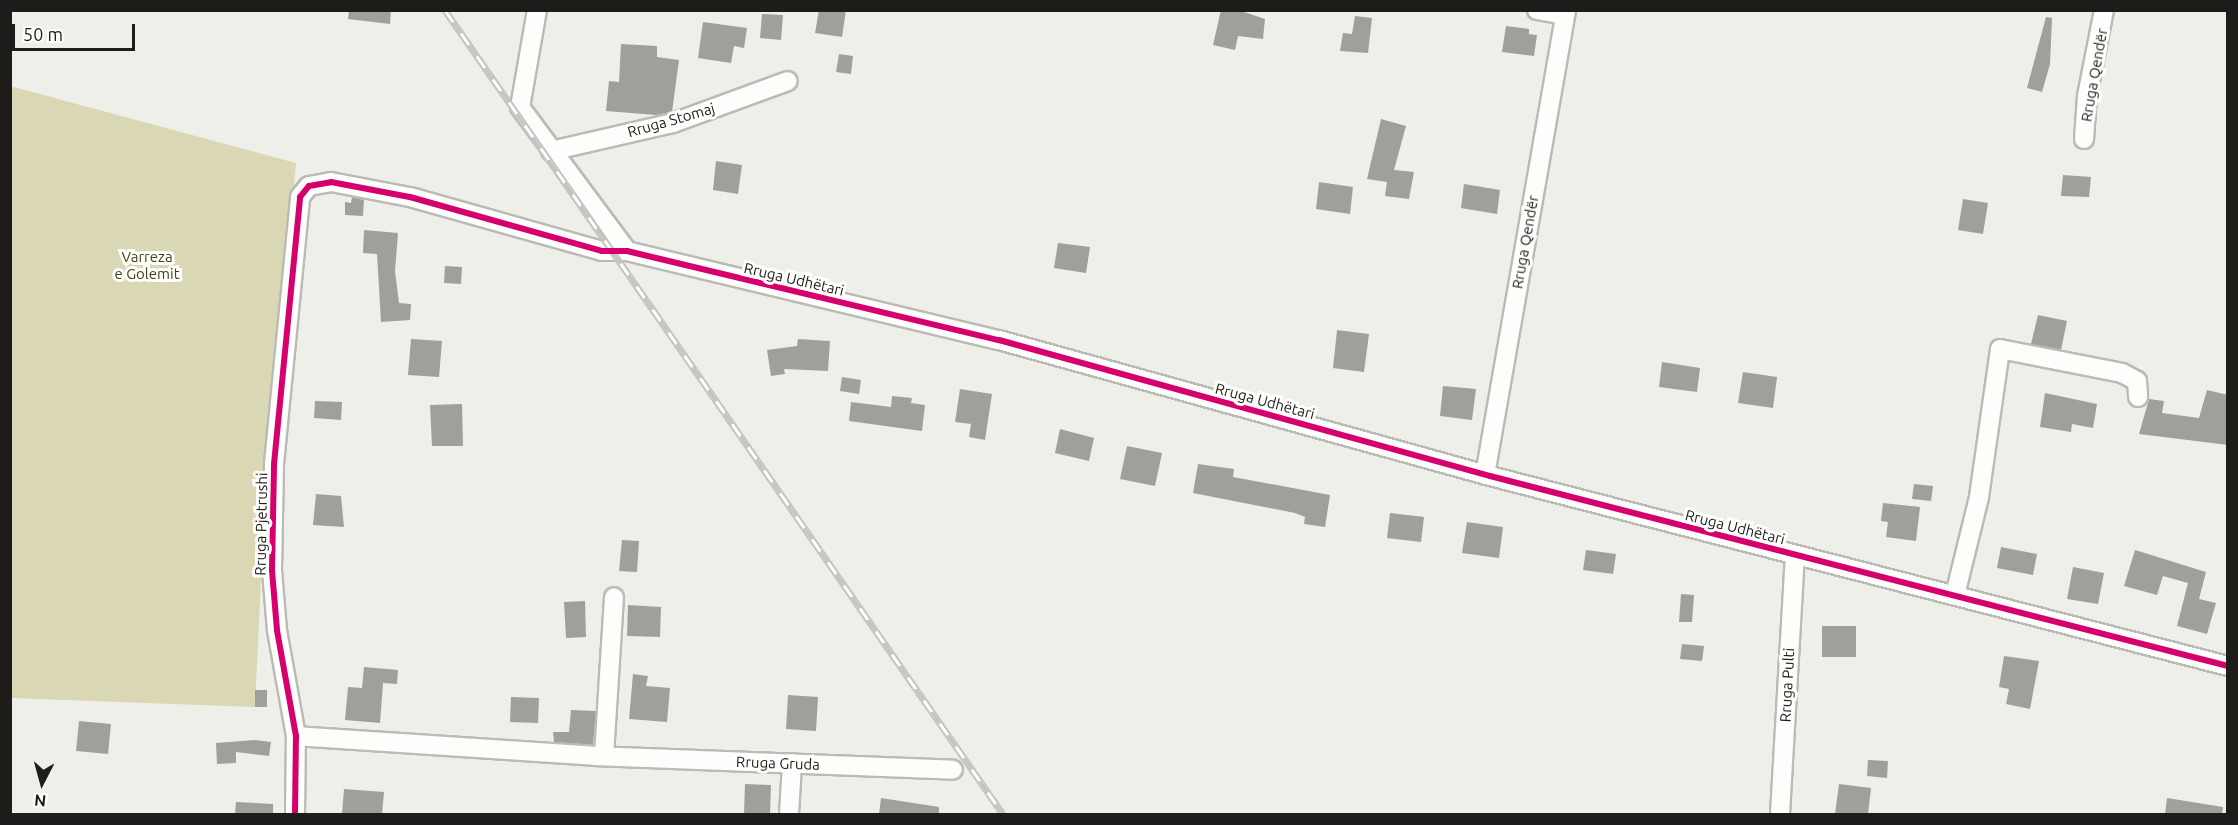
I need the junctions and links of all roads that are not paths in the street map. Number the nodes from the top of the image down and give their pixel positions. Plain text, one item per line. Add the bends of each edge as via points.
1 (537, 10) edge
2 (1537, 10) edge
3 (2104, 10) edge
4 (1565, 13) edge
5 (788, 81) dead end
6 (2084, 139) dead end
7 (551, 151) junction
8 (295, 197) joint
9 (627, 251) junction
10 (2138, 397) dead end
11 (1485, 475) junction
12 (1795, 555) junction
13 (1955, 596) junction
14 (614, 597) dead end
15 (2228, 666) edge
16 (296, 736) junction
17 (604, 756) junction
18 (792, 763) junction
19 (953, 770) dead end
20 (295, 814) edge
21 (789, 814) edge
22 (1780, 814) edge

1 - 7 street via 520,107
2 - 4 street
3 - 6 street, Rruga Qendër via 2087,96
4 - 11 street, Rruga Qendër
5 - 7 street, Rruga Stomaj via 673,123
7 - 9 street
8 - 9 street, Rruga Udhëtari via 321,182 353,184 602,251
8 - 16 street, Rruga Pjetrushi via 274,464 272,570 277,630
9 - 11 street, Rruga Udhëtari via 999,340
10 - 13 street via 2137,381 2122,373 2000,349 1979,497
11 - 12 street, Rruga Udhëtari
12 - 13 street, Rruga Udhëtari
12 - 22 street, Rruga Pulti
13 - 15 street, Rruga Udhëtari
14 - 17 street
16 - 17 street, Rruga Gruda
16 - 20 street, Rruga Pjetrushi
17 - 18 street, Rruga Gruda
18 - 19 street, Rruga Gruda
18 - 21 street

